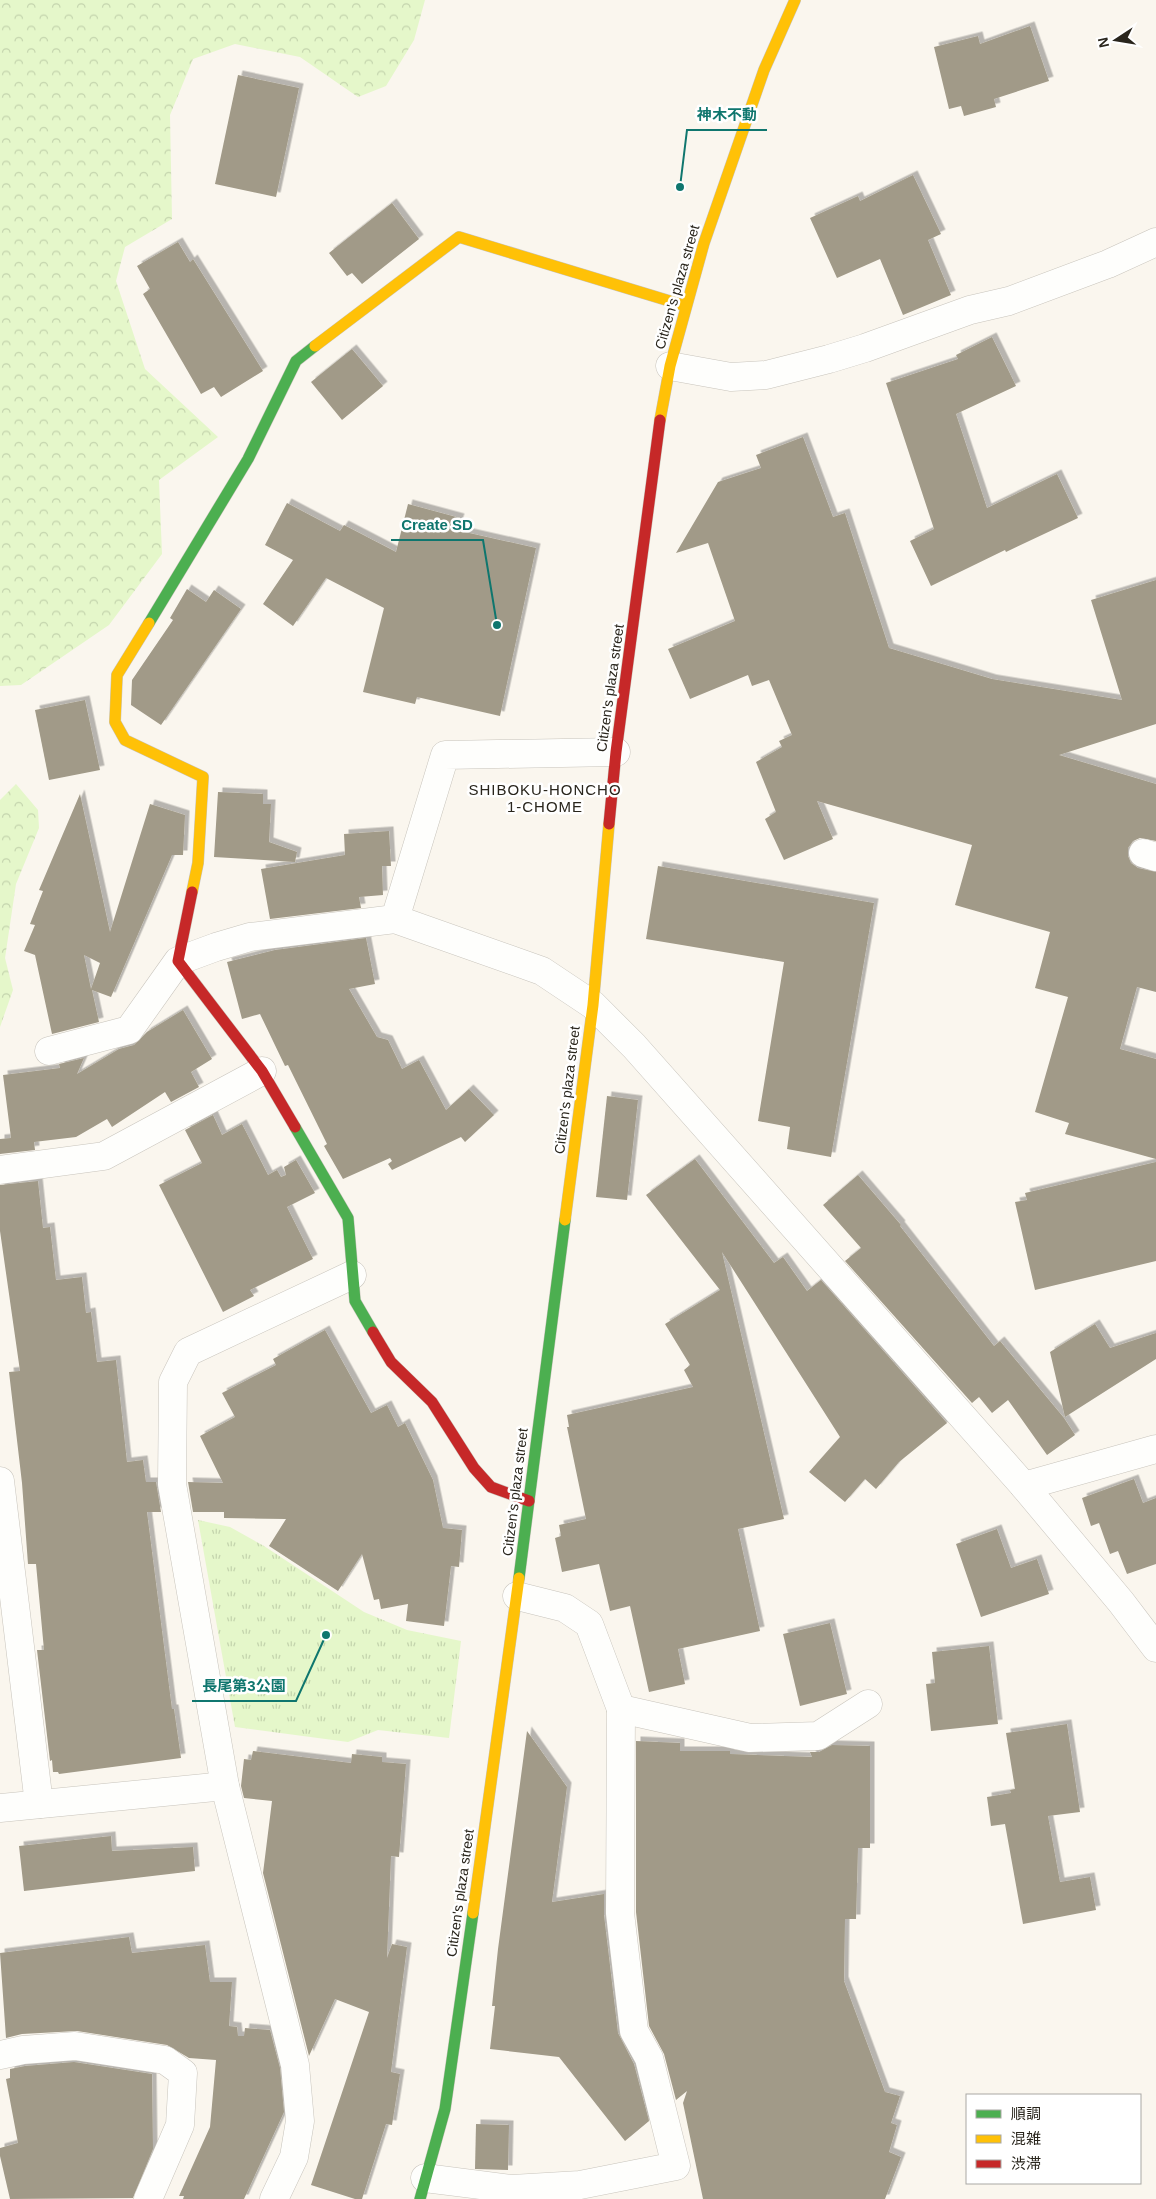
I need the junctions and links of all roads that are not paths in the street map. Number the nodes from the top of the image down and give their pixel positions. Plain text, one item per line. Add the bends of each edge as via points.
1 (795, 0) edge
2 (1156, 242) edge
3 (686, 306) junction
4 (670, 366) junction
5 (616, 752) junction
6 (395, 919) junction
7 (178, 961) junction
8 (593, 1005) junction
9 (50, 1051) dead end
10 (262, 1071) junction
11 (0, 1170) edge
12 (352, 1275) junction
13 (1156, 1449) edge
14 (0, 1481) edge
15 (1024, 1486) junction
16 (529, 1501) junction
17 (517, 1596) junction
18 (1156, 1648) edge
19 (868, 1704) dead end
20 (620, 1709) junction
21 (225, 1786) junction
22 (39, 1804) junction
23 (0, 1808) edge
24 (0, 2055) edge
25 (423, 2189) edge
26 (148, 2199) edge
27 (274, 2199) edge

1 - 3 street, Citizen's plaza street via 764,70 731,161
2 - 4 street via 1108,264 1009,301 970,310 830,359 766,374 731,377
3 - 4 street, Citizen's plaza street
3 - 7 street via 459,237 296,360 248,459 117,676 115,722 125,740 203,777 198,863
4 - 5 street, Citizen's plaza street via 656,445
5 - 6 street via 445,755
5 - 8 street, Citizen's plaza street
6 - 7 street via 250,937
6 - 8 street via 542,971
7 - 9 street via 128,1030
7 - 10 street
8 - 15 street via 634,1046
8 - 16 street, Citizen's plaza street
10 - 11 street via 104,1156
10 - 12 street via 348,1218
12 - 16 street via 356,1301 392,1362 432,1402 474,1468 491,1487
12 - 21 street via 188,1352 173,1382 172,1484
13 - 15 street
14 - 22 street
15 - 18 street
16 - 17 street, Citizen's plaza street
17 - 20 street via 565,1608 589,1624
17 - 25 street, Citizen's plaza street via 445,2110
19 - 20 street via 818,1736 750,1738
20 - 25 street via 620,1913 634,2031 649,2058 676,2166 580,2184 512,2189
21 - 22 street
21 - 27 street via 295,2065 300,2121 294,2157
22 - 23 street
24 - 26 street via 75,2046 164,2060 183,2073 180,2125

